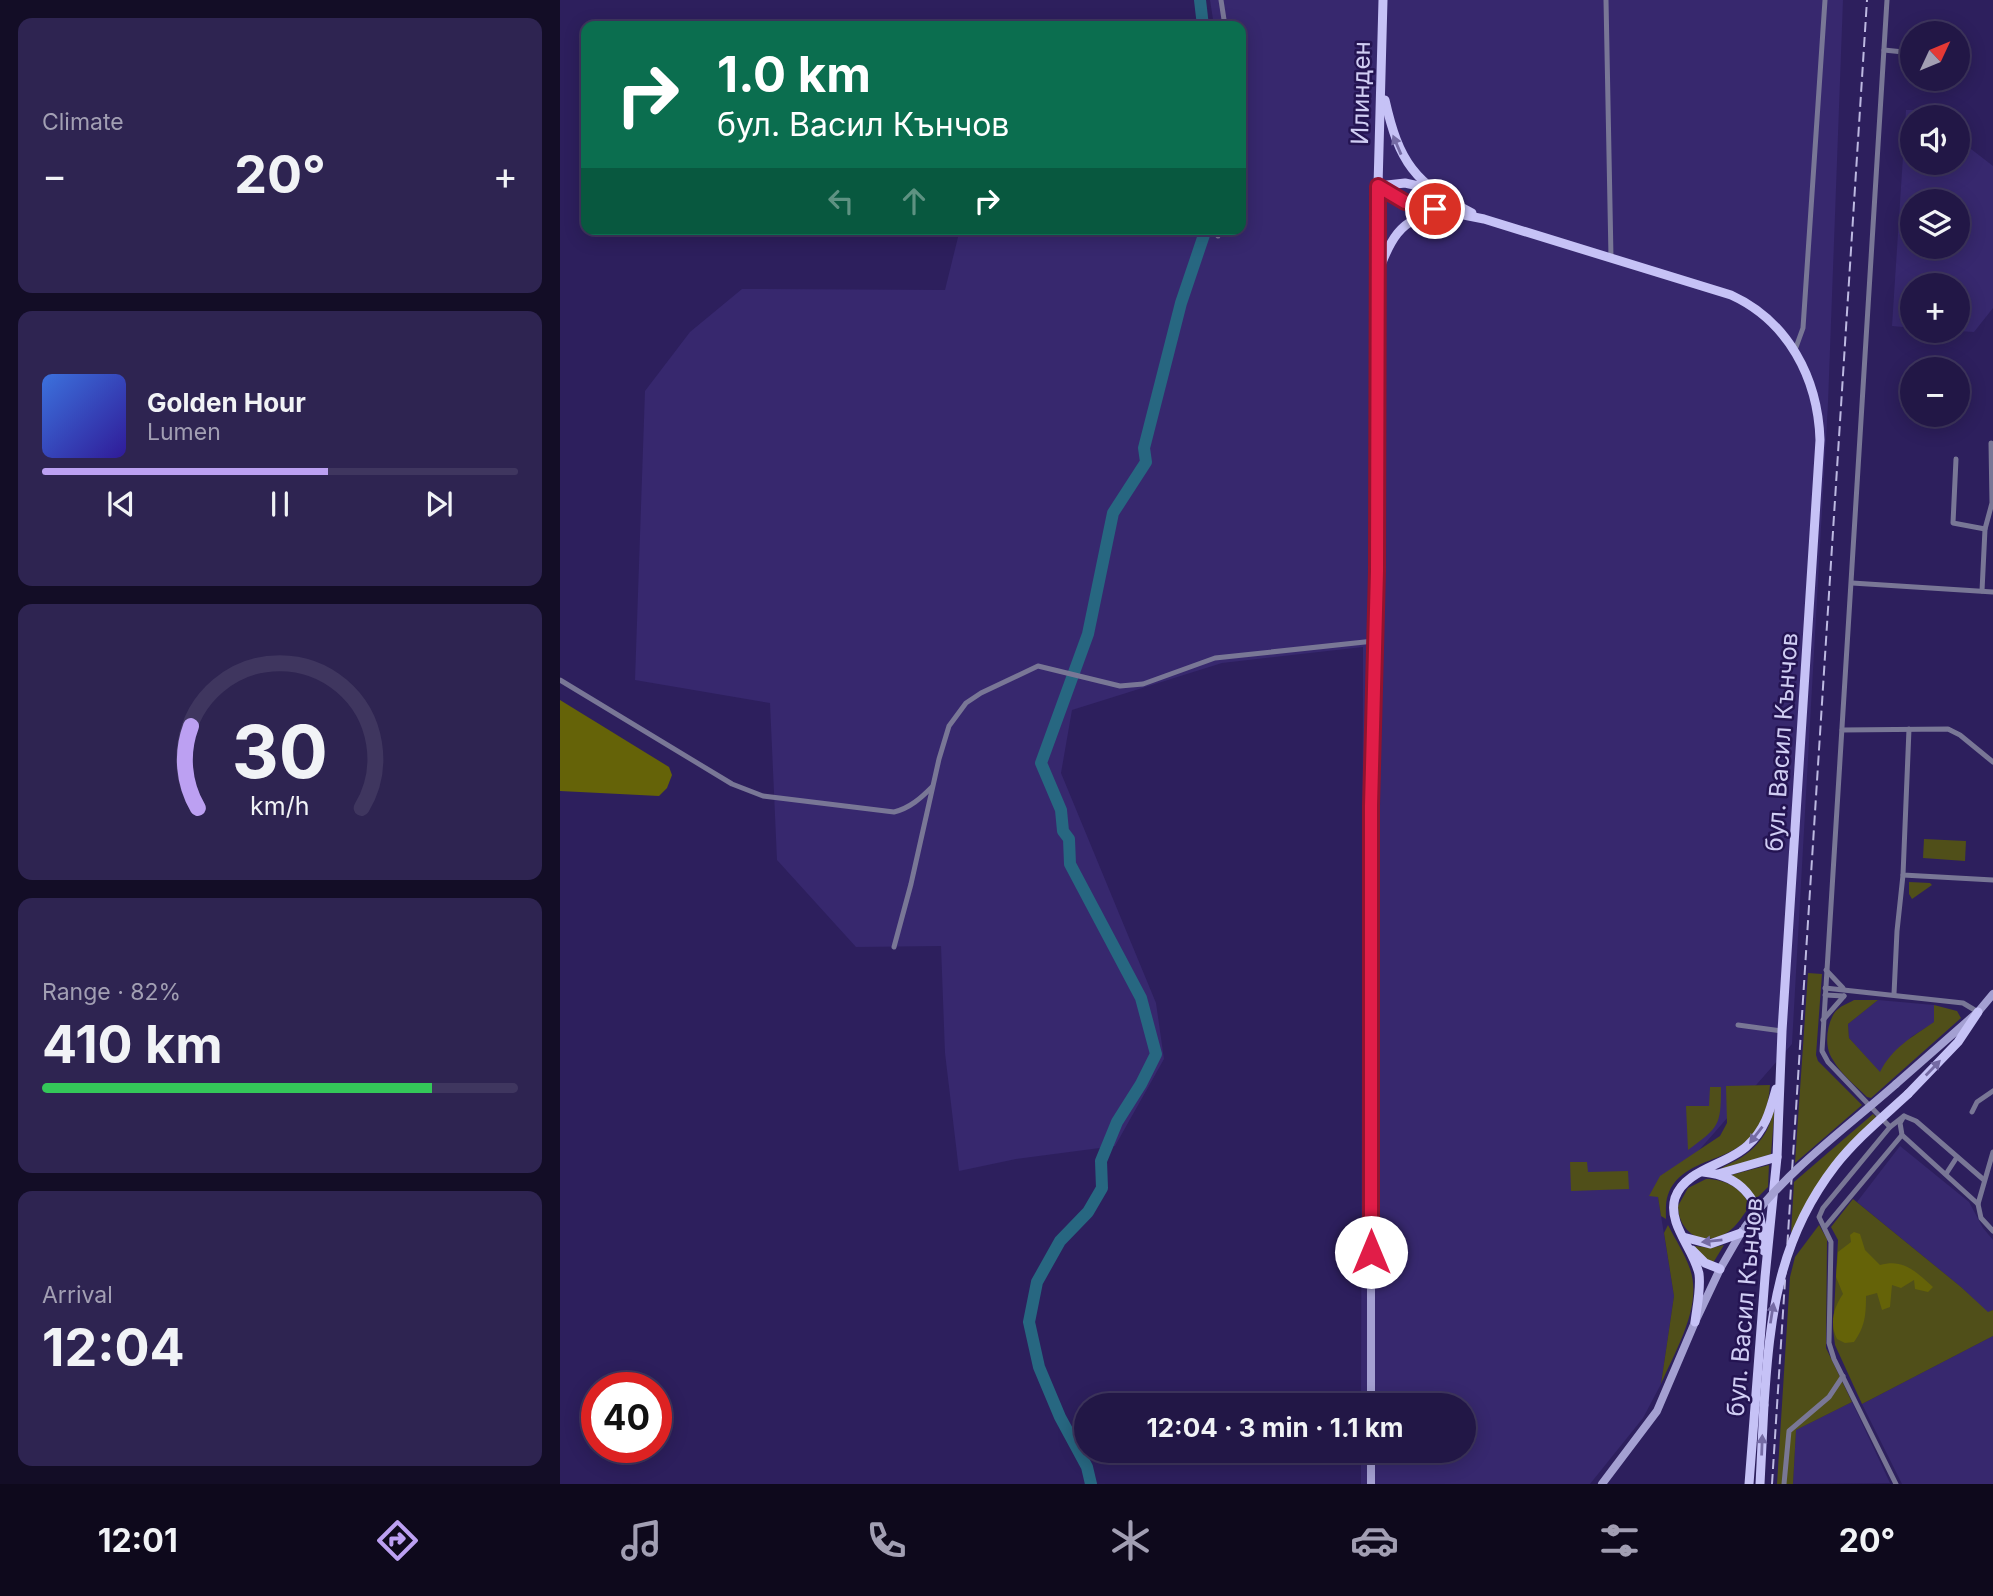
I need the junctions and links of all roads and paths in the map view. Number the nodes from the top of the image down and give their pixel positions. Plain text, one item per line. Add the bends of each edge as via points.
1 (1221, 0) edge
2 (1382, 0) edge
3 (1606, 0) edge
4 (1825, 0) edge
5 (1887, 0) edge
6 (1224, 21) edge
7 (1884, 50) junction
8 (1900, 51) edge
9 (1381, 84) junction
10 (1378, 186) junction
11 (1430, 189) junction
12 (1456, 213) junction
13 (1484, 219) junction
14 (1611, 257) junction
15 (1377, 276) junction
16 (1795, 350) junction
17 (1991, 443) dead end
18 (1956, 459) dead end
19 (1985, 529) junction
20 (1852, 583) junction
21 (1982, 591) junction
22 (1993, 592) edge
23 (1374, 640) junction
24 (560, 680) edge
25 (1909, 729) junction
26 (1842, 730) junction
27 (1993, 762) edge
28 (932, 787) junction
29 (1903, 875) junction
30 (1993, 880) edge
31 (894, 947) dead end
32 (1826, 970) junction
33 (1825, 988) junction
34 (1844, 993) junction
35 (1894, 994) junction
36 (1993, 994) edge
37 (1825, 995) junction
38 (1978, 1012) junction
39 (1823, 1020) junction
40 (1738, 1025) dead end
41 (1782, 1031) junction
42 (1780, 1073) junction
43 (1993, 1091) edge
44 (1972, 1112) dead end
45 (1904, 1116) junction
46 (1890, 1128) junction
47 (1902, 1135) junction
48 (1993, 1152) edge
49 (1777, 1157) junction
50 (1957, 1157) junction
51 (1701, 1172) junction
52 (1718, 1174) junction
53 (1945, 1174) junction
54 (1984, 1180) junction
55 (1979, 1204) junction
56 (1825, 1227) junction
57 (1743, 1230) junction
58 (1993, 1231) edge
59 (1683, 1237) junction
60 (1720, 1269) junction
61 (1765, 1277) junction
62 (1695, 1322) junction
63 (1843, 1376) junction
64 (1371, 1393) edge
65 (1371, 1463) edge
66 (1371, 1484) edge
67 (1602, 1484) edge
68 (1749, 1484) edge
69 (1760, 1484) edge
70 (1784, 1484) edge
71 (1896, 1484) edge

1 - 6 street
2 - 9 main road, Илинден
3 - 14 street
4 - 16 street via 1803,328
5 - 7 street
7 - 8 street
7 - 20 street
9 - 10 main road, Илинден
11 -> 9 main road, бул. Васил Кънчов via 1398,148
10 - 11 main road via 1405,183
10 - 12 main road, бул. Васил Кънчов via 1413,205
10 - 15 street, Илинден
11 - 13 main road, бул. Васил Кънчов
12 - 13 main road, бул. Васил Кънчов
12 - 15 main road via 1423,216 1406,223 1391,239
13 - 14 main road, бул. Васил Кънчов
14 - 16 main road, бул. Васил Кънчов via 1740,299 1770,320
15 - 23 street, Илинден
16 - 41 main road, бул. Васил Кънчов via 1811,385 1820,440
17 - 19 street via 1992,503
18 - 19 street via 1951,519
19 - 21 street
20 - 21 street
20 - 26 street
21 - 22 street
23 - 28 street via 1215,658 1143,684 1120,686 1038,666 966,703 949,726
23 - 64 street, Илинден
24 - 28 street via 732,784 763,796 894,812 919,800
25 - 26 street
25 - 27 street via 1948,729
25 - 29 street
26 - 32 street
28 - 31 street
29 - 30 street
29 - 35 street
32 - 33 street
32 - 34 street
33 - 34 street
33 - 37 street
34 - 35 street
34 - 37 street
34 - 39 street
35 - 38 street via 1963,1003
36 - 38 street
37 - 39 street
38 - 57 street, bridge via 1787,1180
69 -> 38 main road, bridge via 1774,1303 1801,1222 1835,1166 1958,1042
39 - 46 street via 1822,1051 1828,1062
40 - 41 street
41 - 42 main road, бул. Васил Кънчов
42 - 49 main road, бул. Васил Кънчов
42 -> 51 main road via 1769,1117 1759,1133 1746,1147
43 - 44 street via 1977,1101
45 - 46 street
45 - 47 street
45 - 50 street
46 - 56 street via 1821,1211 1819,1220
47 - 53 street
47 - 56 street
48 - 54 street
49 - 52 main road
49 - 61 main road, бул. Васил Кънчов
50 - 53 street
50 - 54 street
51 - 52 main road
51 - 59 main road via 1686,1181 1674,1200 1675,1220
52 - 61 main road via 1740,1185 1754,1202 1762,1223
53 - 55 street
54 - 55 street
55 - 58 street via 1981,1218
56 - 63 street via 1831,1242 1829,1343
57 -> 59 main road via 1710,1244
57 - 60 street
59 - 60 main road via 1696,1255
59 - 62 main road via 1699,1276
60 - 62 street
61 - 68 main road, бул. Васил Кънчов
62 - 67 street via 1657,1411
63 - 70 street via 1829,1397 1788,1433
63 - 71 street
65 - 66 street

